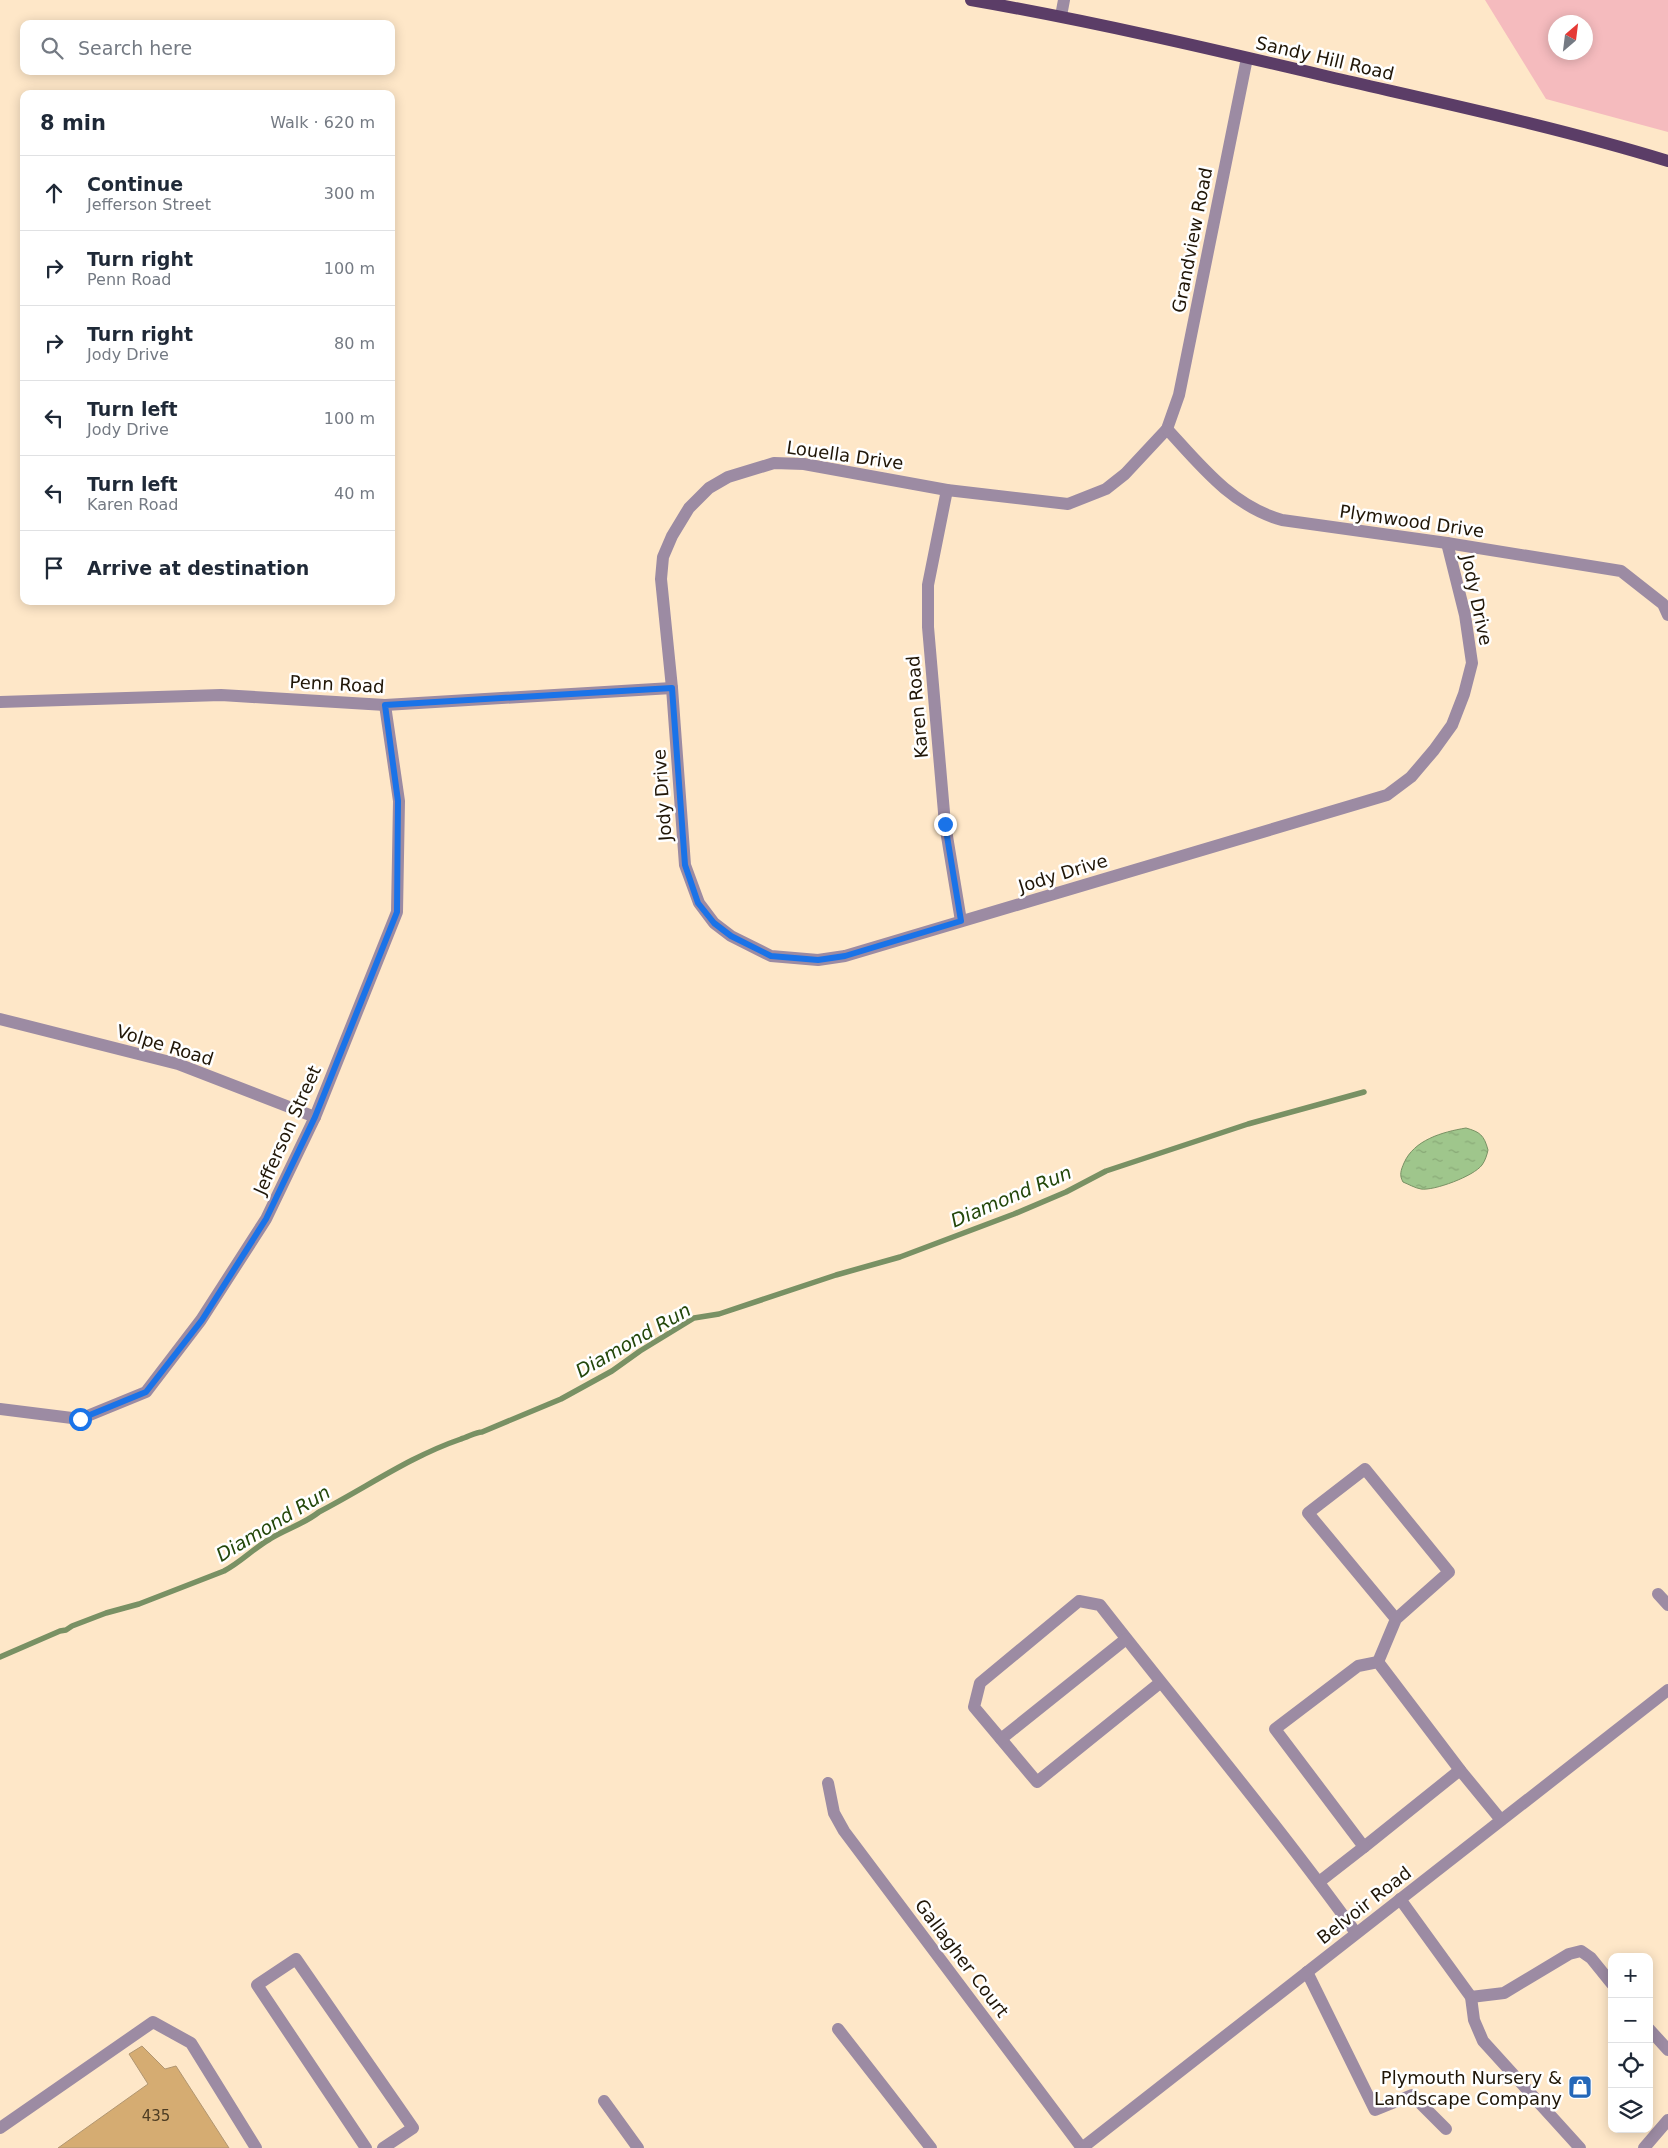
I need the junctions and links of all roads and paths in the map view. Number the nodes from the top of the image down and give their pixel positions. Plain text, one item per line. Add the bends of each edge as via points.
1 (971, 0) edge
2 (1064, 0) edge
3 (1061, 16) junction
4 (1247, 58) junction
5 (1668, 161) edge
6 (1167, 428) junction
7 (947, 490) junction
8 (1447, 543) junction
9 (1668, 615) edge
10 (672, 688) junction
11 (0, 702) edge
12 (385, 705) junction
13 (961, 921) junction
14 (0, 1019) edge
15 (315, 1117) junction
16 (0, 1409) edge
17 (1658, 1594) dead end
18 (1668, 1605) edge
19 (1396, 1619) junction
20 (1126, 1639) junction
21 (1378, 1662) junction
22 (1161, 1682) junction
23 (1668, 1690) edge
24 (1001, 1739) junction
25 (1460, 1770) junction
26 (828, 1782) dead end
27 (1501, 1820) junction
28 (1364, 1847) junction
29 (1319, 1882) junction
30 (1400, 1899) junction
31 (1356, 1933) junction
32 (1307, 1972) junction
33 (1608, 1979) edge
34 (1471, 1997) junction
35 (838, 2029) dead end
36 (1653, 2033) edge
37 (1668, 2050) edge
38 (604, 2101) dead end
39 (1668, 2120) edge
40 (0, 2128) edge
41 (1446, 2129) dead end
42 (256, 2148) edge
43 (366, 2148) edge
44 (383, 2148) edge
45 (638, 2148) edge
46 (931, 2148) edge
47 (1082, 2148) edge
48 (1580, 2148) edge
49 (1644, 2148) edge

1 - 3 main road, Sandy Hill Road
2 - 3 street
3 - 4 main road, Sandy Hill Road
4 - 5 main road, Sandy Hill Road via 1520,120
4 - 6 street, Grandview Road via 1179,396
6 - 7 street, Louella Drive via 1125,474 1106,489 1068,504
6 - 8 street, Plymwood Drive via 1209,475 1267,516
7 - 10 street, Louella Drive via 847,470 774,462 728,477 710,488 689,508 664,557 661,579
7 - 13 street, Karen Road via 928,585 928,627 945,824
8 - 9 street, Plymwood Drive via 1621,571 1662,604
8 - 13 street, Jody Drive via 1465,615 1472,663 1452,725 1411,777 1387,795
10 - 12 street, Penn Road
10 - 13 street, Jody Drive via 685,865 698,903 714,923 731,936 771,956 818,960 845,956
11 - 12 street, Penn Road via 221,695
12 - 15 street, Jefferson Street via 398,801 397,912
14 - 15 street, Volpe Road via 178,1064
15 - 16 street, Jefferson Street via 266,1219 202,1320 146,1392 80,1419
17 - 18 street
19 - 19 street via 1450,1572 1365,1469 1308,1513
19 - 21 street
20 - 22 street
20 - 24 street
20 - 24 street via 1100,1605 1079,1601 980,1683 974,1707
21 - 25 street
21 - 28 street via 1358,1666 1275,1729
22 - 24 street via 1037,1782
22 - 29 street
23 - 27 street, Belvoir Road
25 - 27 street
25 - 28 street
26 - 47 street, Gallagher Court via 834,1813 844,1831
27 - 30 street, Belvoir Road
28 - 29 street
29 - 31 street
30 - 31 street, Belvoir Road
30 - 34 street
31 - 32 street, Belvoir Road
32 - 41 street via 1375,2110 1412,2095
32 - 47 street, Belvoir Road
33 - 34 street via 1581,1951 1569,1954 1504,1993
34 - 48 street via 1474,2020 1483,2041
35 - 46 street
36 - 37 street
38 - 45 street
39 - 49 street
40 - 42 street via 152,2022 191,2043
43 - 44 street via 257,1985 296,1960 413,2128

